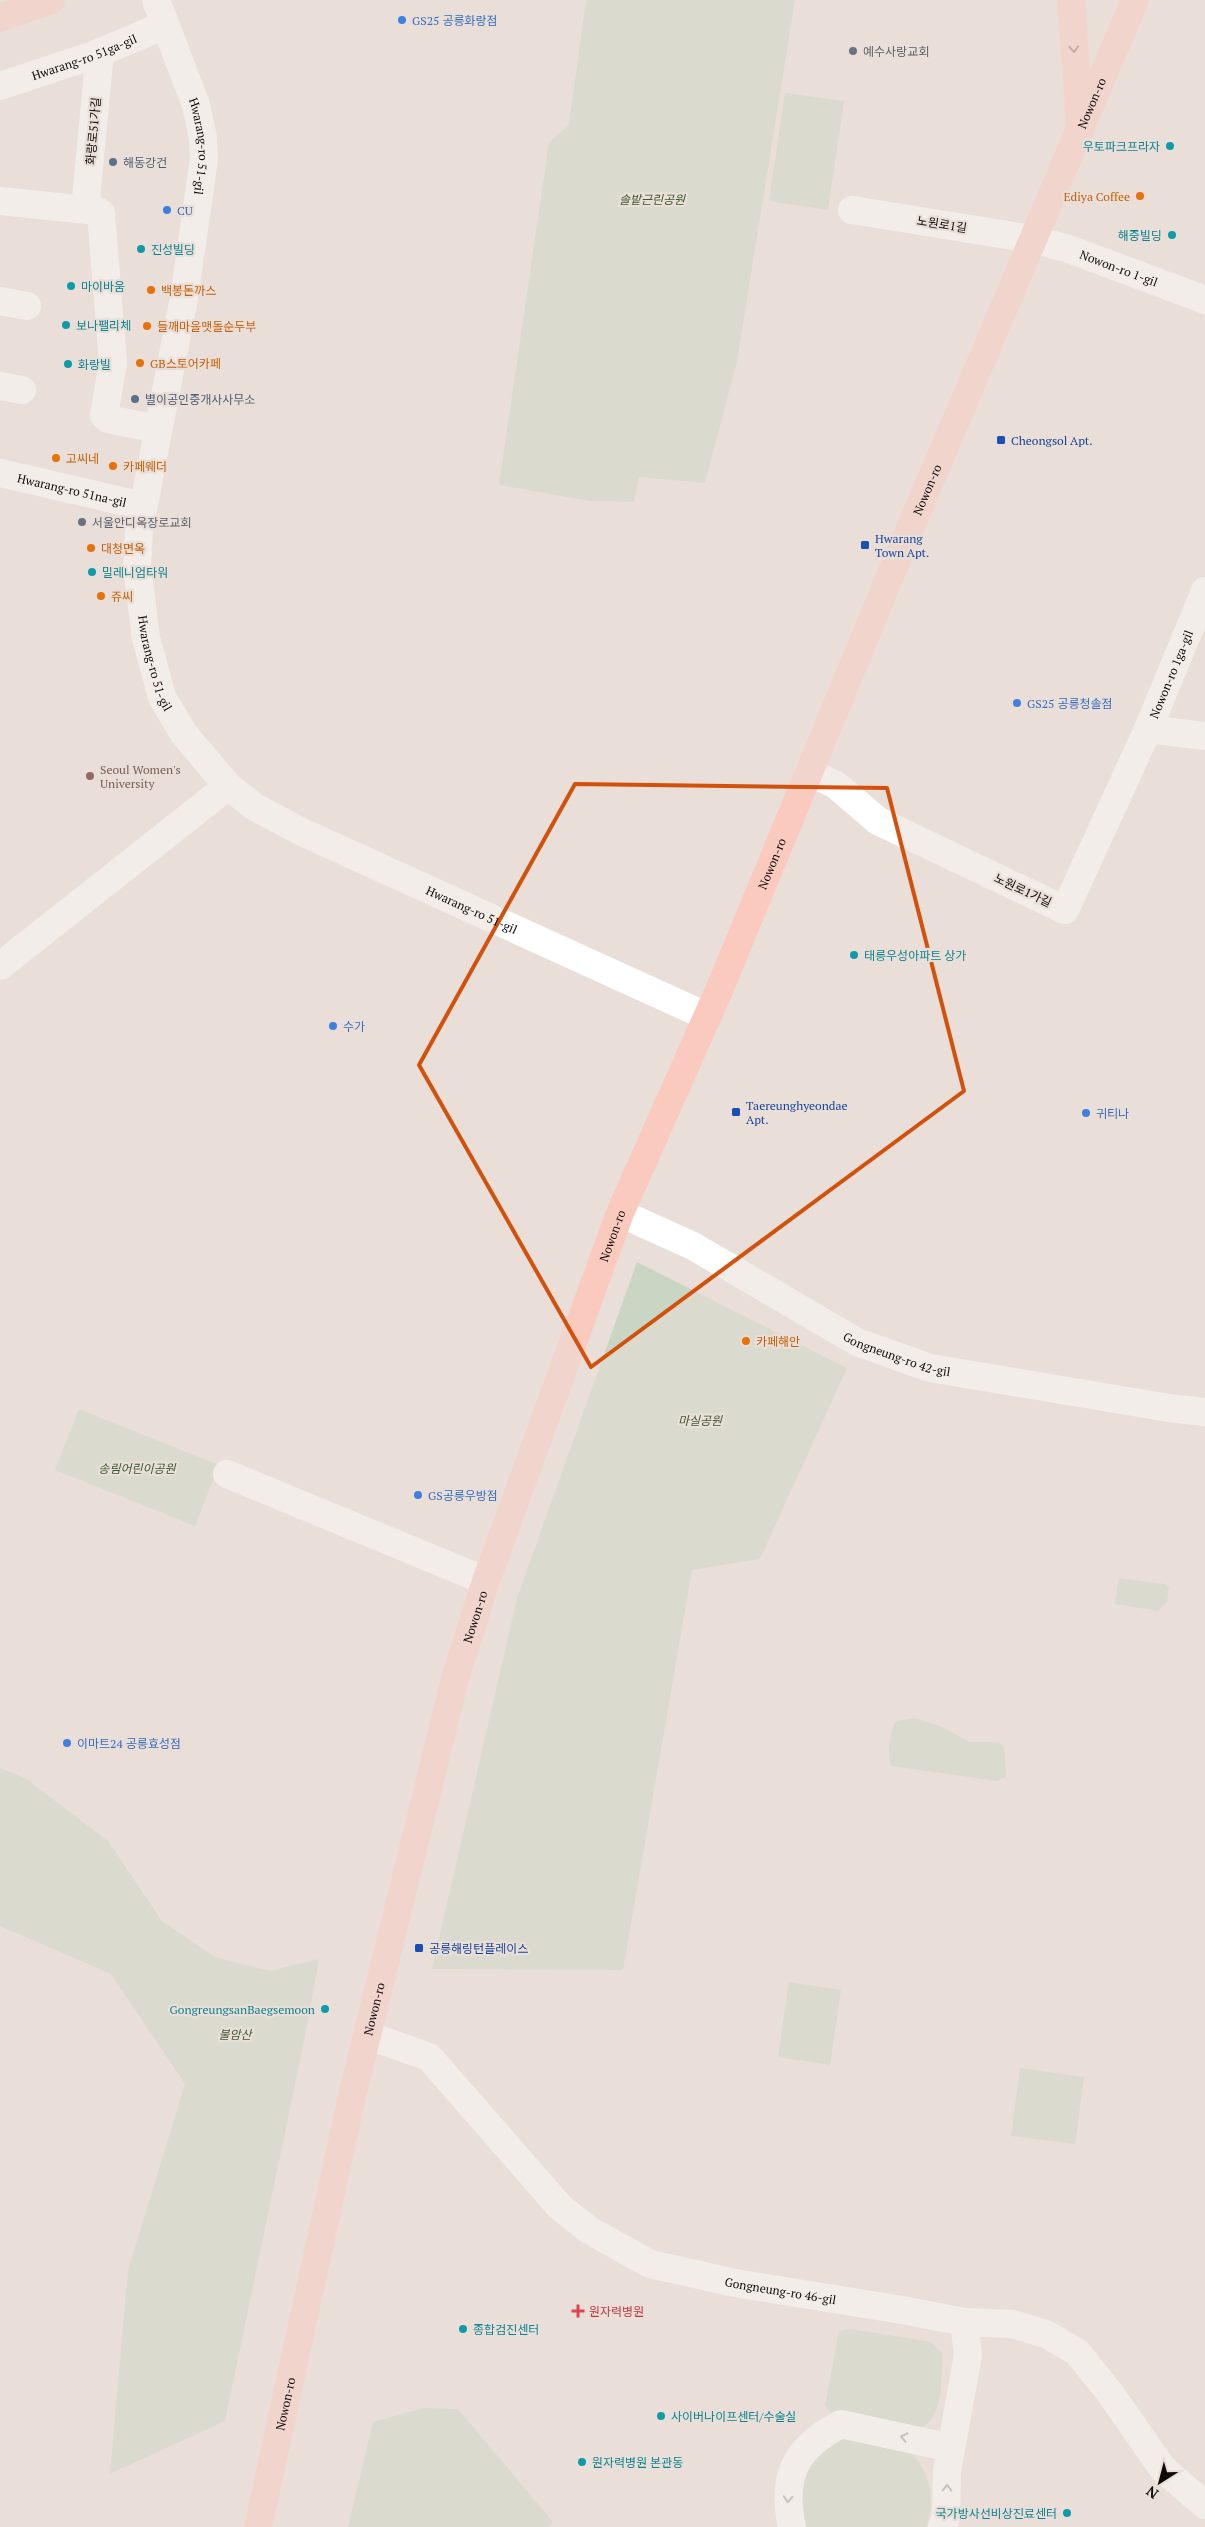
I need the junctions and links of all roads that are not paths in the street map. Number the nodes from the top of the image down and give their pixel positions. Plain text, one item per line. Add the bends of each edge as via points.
1 (51, 0) edge
2 (1071, 0) edge
3 (1135, 0) edge
4 (161, 12) edge
5 (0, 18) edge
6 (100, 52) junction
7 (0, 86) edge
8 (1080, 128) junction
9 (0, 201) edge
10 (85, 209) junction
11 (852, 210) dead end
12 (1032, 239) junction
13 (1205, 300) edge
14 (0, 301) edge
15 (28, 306) dead end
16 (158, 429) junction
17 (0, 474) edge
18 (143, 506) junction
19 (1205, 591) edge
20 (1148, 729) junction
21 (1205, 736) edge
22 (809, 772) junction
23 (228, 786) junction
24 (0, 966) edge
25 (706, 1016) junction
26 (620, 1213) junction
27 (1205, 1412) edge
28 (227, 1474) dead end
29 (486, 1581) junction
30 (367, 2035) junction
31 (964, 2322) junction
32 (951, 2448) junction
33 (1205, 2506) edge
34 (258, 2527) edge
35 (792, 2527) edge
36 (942, 2527) edge

1 - 5 main road
2 -> 8 main road
3 - 8 main road, Nowon-ro
4 - 6 street, Hwarang-ro 51ga-gil
4 - 16 street, Hwarang-ro 51-gil via 196,105 204,148 184,298
6 - 7 street, Hwarang-ro 51ga-gil
6 - 10 street, 화랑로51가길
8 - 12 main road, Nowon-ro
9 - 10 street
10 - 16 street via 99,212 103,218 113,362 104,415 108,419
11 - 12 street, 노원로1길
12 - 13 street, Nowon-ro 1-gil via 1069,249
12 - 22 main road, Nowon-ro
14 - 15 street
16 - 18 street, Hwarang-ro 51-gil
17 - 18 street, Hwarang-ro 51na-gil
18 - 23 street, Hwarang-ro 51-gil via 137,566 146,638 162,697 184,734
19 - 20 street, Nowon-ro 1ga-gil
20 - 21 street
20 - 22 street, 노원로1가길 via 1064,910 878,821 836,786
22 - 25 main road, Nowon-ro
23 - 24 street
23 - 25 street, Hwarang-ro 51-gil via 255,807 302,832
25 - 26 main road, Nowon-ro
26 - 27 street, Gongneung-ro 42-gil via 693,1246 858,1342 930,1368
26 - 29 main road, Nowon-ro
28 - 29 street
29 - 30 main road, Nowon-ro via 456,1675
30 - 31 street, Gongneung-ro 46-gil via 429,2057 560,2207 589,2230 650,2264 735,2284
30 - 34 main road, Nowon-ro
31 - 32 street via 968,2355
31 - 33 street, Gongneung-ro 46-gil via 1012,2324 1046,2334 1077,2352 1110,2392 1163,2469
32 -> 35 street via 841,2424 818,2436 800,2454 790,2478 787,2504
36 -> 32 street via 946,2517

